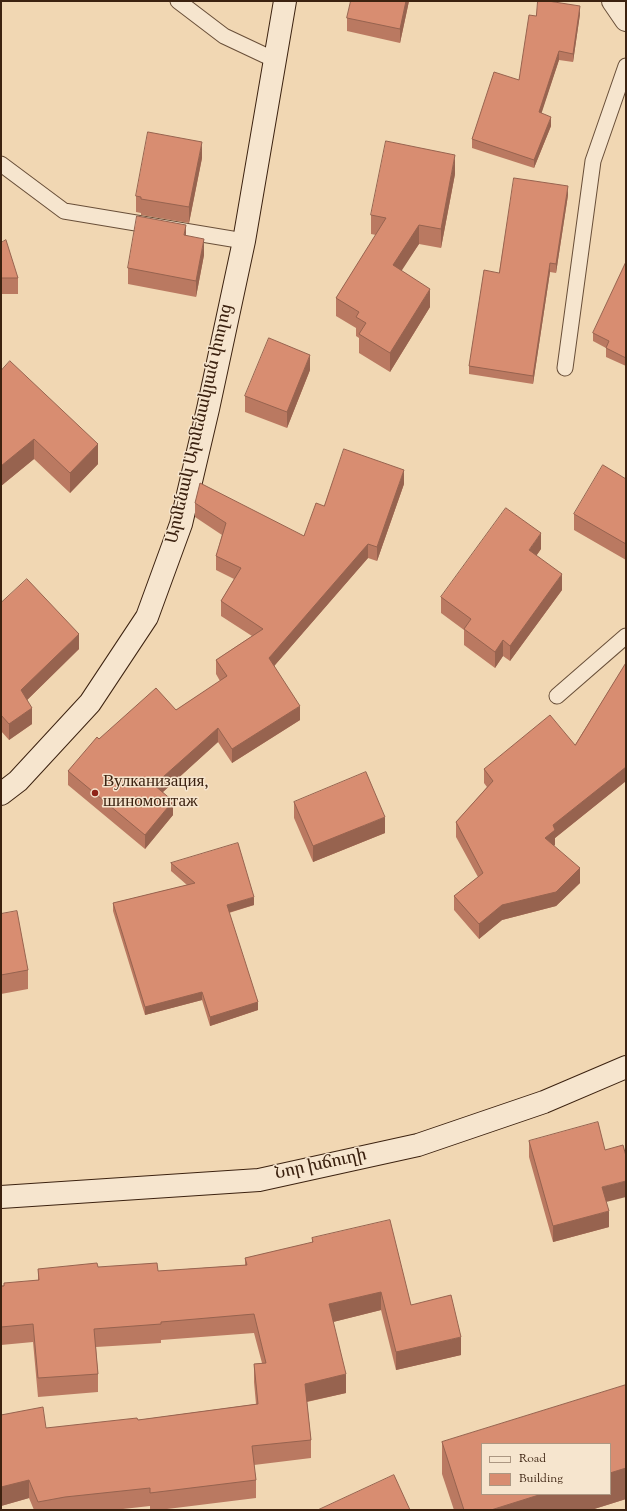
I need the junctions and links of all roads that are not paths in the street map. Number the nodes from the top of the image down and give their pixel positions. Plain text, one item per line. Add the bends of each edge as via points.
1 (178, 1) edge
2 (285, 1) edge
3 (613, 1) edge
4 (626, 20) edge
5 (275, 60) junction
6 (626, 66) edge
7 (1, 164) edge
8 (244, 241) junction
9 (565, 368) dead end
10 (626, 636) edge
11 (557, 696) dead end
12 (1, 794) edge
13 (626, 1067) edge
14 (1, 1197) edge

1 - 5 lane via 224,36
2 - 5 main road, Արմենակ Արմենակյան փողոց
3 - 4 main road
5 - 8 main road, Արմենակ Արմենակյան փողոց
6 - 9 lane via 593,161
7 - 8 lane via 64,211
8 - 12 main road, Արմենակ Արմենակյան փողոց via 181,524 147,618 90,703 18,781
10 - 11 lane
13 - 14 main road, Նոր խճուղի via 544,1102 418,1145 258,1180

